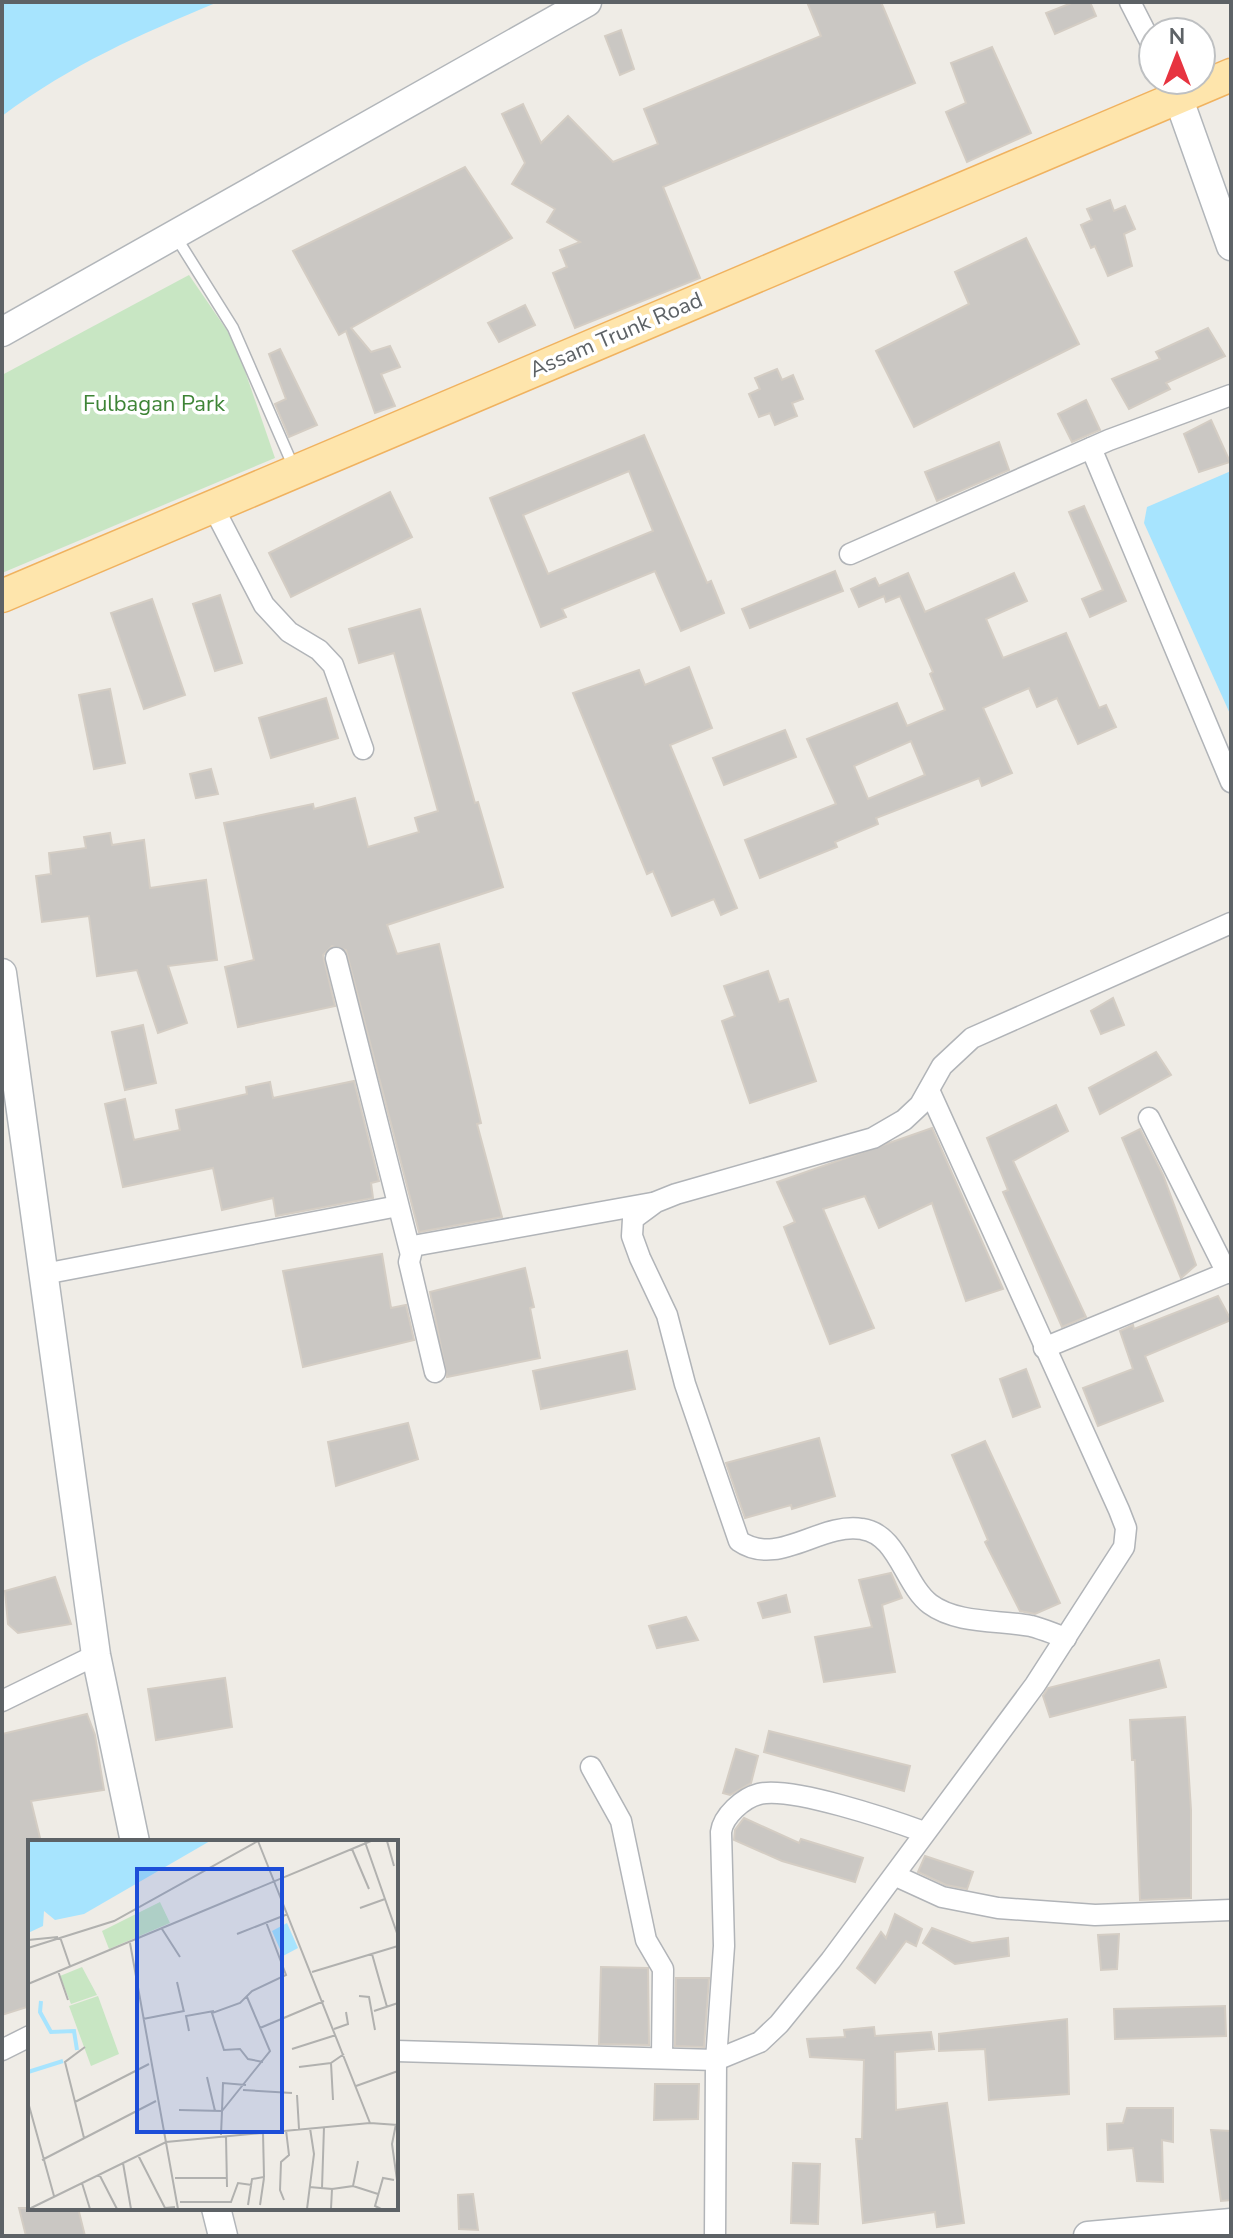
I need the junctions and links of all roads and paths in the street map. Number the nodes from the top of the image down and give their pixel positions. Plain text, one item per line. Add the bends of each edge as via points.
1 (587, 2) edge
2 (1158, 96) edge
3 (1177, 96) edge
4 (175, 236) junction
5 (1231, 246) edge
6 (2, 332) edge
7 (1231, 395) edge
8 (1091, 448) junction
9 (295, 470) junction
10 (212, 505) junction
11 (850, 554) dead end
12 (2, 596) edge
13 (363, 749) dead end
14 (1231, 782) edge
15 (1231, 923) edge
16 (336, 958) dead end
17 (2, 973) edge
18 (929, 1090) junction
19 (1149, 1118) dead end
20 (656, 1202) junction
21 (398, 1206) junction
22 (410, 1251) junction
23 (1229, 1272) edge
24 (44, 1274) junction
25 (1044, 1348) junction
26 (435, 1372) dead end
27 (1066, 1638) junction
28 (96, 1655) junction
29 (2, 1701) edge
30 (591, 1767) dead end
31 (924, 1832) junction
32 (135, 1840) edge
33 (896, 1876) junction
34 (1231, 1910) edge
35 (28, 2037) edge
36 (2, 2050) edge
37 (398, 2051) edge
38 (662, 2058) junction
39 (716, 2060) junction
40 (216, 2210) edge
41 (1231, 2223) edge
42 (223, 2236) edge
43 (715, 2236) edge
44 (1088, 2236) edge

1 - 4 main road
2 - 9 main road, Assam Trunk Road
3 - 5 main road
4 - 6 main road
4 - 9 lane via 233,328
7 - 8 street
8 - 11 street
8 - 14 street
9 - 10 main road, Assam Trunk Road
10 - 12 main road, Assam Trunk Road
10 - 13 street via 264,605 333,665
15 - 18 street via 972,1038 942,1066
16 - 21 street
17 - 24 main road
18 - 20 street via 904,1120 873,1138
18 - 25 street
19 - 23 street
20 - 22 street via 419,1244
20 - 27 street via 633,1219 632,1236 667,1315 739,1541 751,1549 768,1550 850,1528 874,1532 926,1601 941,1611 1035,1627
21 - 22 street
21 - 24 street
22 - 26 street
23 - 25 street
24 - 28 main road
25 - 27 street via 1126,1528 1118,1561
27 - 31 street
28 - 29 street
28 - 32 main road
30 - 38 street via 621,1821 646,1940 663,1969
31 - 33 street
31 - 39 street via 847,1806 769,1794 754,1796 725,1817
33 - 34 street via 942,1897 998,1908 1095,1915
33 - 39 street via 779,2024 760,2042
35 - 36 street
37 - 38 street
38 - 39 street
39 - 43 street
40 - 42 main road
41 - 44 main road

